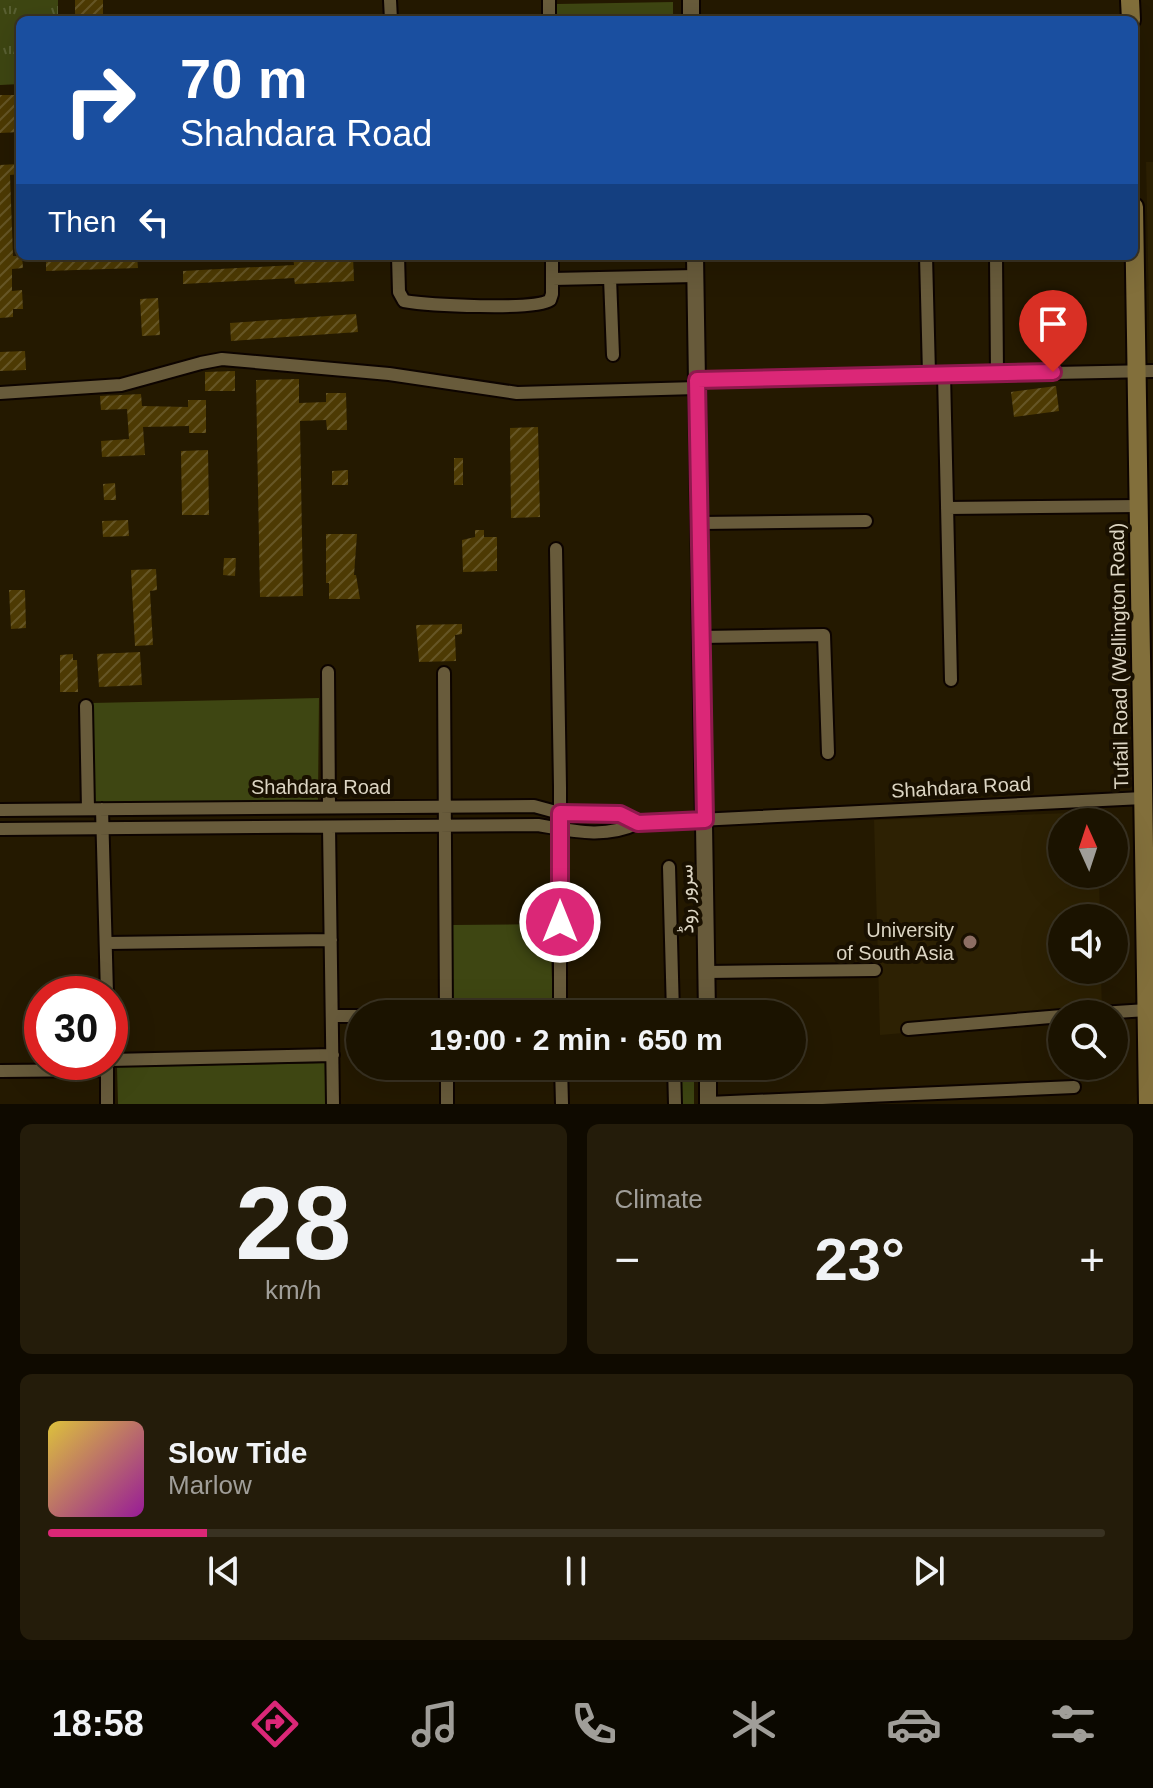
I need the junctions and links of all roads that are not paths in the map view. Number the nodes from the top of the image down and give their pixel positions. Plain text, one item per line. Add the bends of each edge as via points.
1 (398, 260) edge
2 (552, 260) edge
3 (695, 260) edge
4 (926, 260) edge
5 (996, 260) edge
6 (1137, 260) edge
7 (695, 276) junction
8 (610, 278) junction
9 (552, 279) junction
10 (613, 355) dead end
11 (1144, 372) edge
12 (997, 373) junction
13 (929, 374) junction
14 (944, 374) junction
15 (697, 384) junction
16 (0, 393) edge
17 (1139, 506) junction
18 (947, 508) junction
19 (866, 521) dead end
20 (700, 523) junction
21 (556, 549) dead end
22 (701, 637) junction
23 (1147, 650) edge
24 (328, 672) dead end
25 (444, 673) dead end
26 (951, 680) dead end
27 (86, 706) dead end
28 (828, 753) dead end
29 (1143, 798) junction
30 (445, 806) junction
31 (329, 807) junction
32 (88, 809) junction
33 (102, 809) junction
34 (0, 810) edge
35 (560, 813) junction
36 (705, 820) junction
37 (638, 823) junction
38 (445, 825) junction
39 (329, 827) junction
40 (0, 829) edge
41 (103, 829) junction
42 (560, 830) junction
43 (669, 867) dead end
44 (331, 940) junction
45 (107, 943) junction
46 (875, 970) dead end
47 (707, 972) junction
48 (107, 976) edge
49 (446, 1000) edge
50 (560, 1000) edge
51 (673, 1000) edge
52 (707, 1000) edge
53 (1147, 1010) junction
54 (1128, 1011) edge
55 (333, 1016) junction
56 (346, 1016) edge
57 (1048, 1017) edge
58 (908, 1029) dead end
59 (1150, 1032) edge
60 (333, 1055) junction
61 (128, 1063) edge
62 (24, 1069) edge
63 (0, 1071) edge
64 (108, 1080) edge
65 (447, 1080) edge
66 (561, 1080) edge
67 (674, 1080) edge
68 (708, 1080) edge
69 (1074, 1087) dead end
70 (708, 1103) edge
71 (107, 1104) edge
72 (333, 1104) edge
73 (447, 1104) edge
74 (562, 1104) edge
75 (675, 1104) edge
76 (1148, 1104) edge

1 - 9 street via 401,298 411,302 538,305 550,300
2 - 9 street
3 - 7 street, سرور روڈ
4 - 13 street
5 - 12 street
6 - 11 main road, Tufail Road (Wellington Road)
7 - 8 street
7 - 15 street, سرور روڈ
8 - 9 street
8 - 10 street
11 - 12 street
11 - 17 main road, Tufail Road (Wellington Road)
12 - 14 street
13 - 14 street
13 - 15 street
14 - 18 street
15 - 16 street via 517,393 389,374 222,359 121,385
15 - 20 street, سرور روڈ
17 - 18 street
17 - 23 main road, Tufail Road (Wellington Road)
18 - 26 street
19 - 20 street
20 - 22 street, سرور روڈ
21 - 35 street
22 - 28 street via 824,635
22 - 36 street, سرور روڈ
23 - 29 main road, Tufail Road (Wellington Road)
24 - 31 street
25 - 30 street
27 - 32 street
29 - 36 street, Shahdara Road
29 - 53 main road, Tufail Road (Wellington Road)
30 - 31 street, Shahdara Road
30 - 35 street, Shahdara Road via 534,806
30 - 38 street
31 - 33 street, Shahdara Road
32 - 33 street, Shahdara Road
32 - 34 street, Shahdara Road
33 - 41 street
35 - 37 street, Shahdara Road via 620,814
35 - 42 street
36 - 37 street, Shahdara Road
36 - 47 street, سرور روڈ
37 - 42 street, Shahdara Road via 621,831
38 - 39 street, Shahdara Road
38 - 42 street, Shahdara Road via 538,825
38 - 49 street
39 - 41 street, Shahdara Road
39 - 44 street
40 - 41 street, Shahdara Road
41 - 45 street
42 - 50 street
43 - 51 street
44 - 45 street
44 - 55 street
45 - 48 street
46 - 47 street
47 - 52 street, سرور روڈ
53 - 54 street
53 - 59 main road, Tufail Road (Wellington Road)
55 - 56 street
55 - 60 street
57 - 58 street
59 - 76 main road, Tufail Road (Wellington Road)
60 - 61 street
60 - 72 street
62 - 63 street
64 - 71 street
65 - 73 street
66 - 74 street
67 - 75 street
68 - 70 street
69 - 70 street

